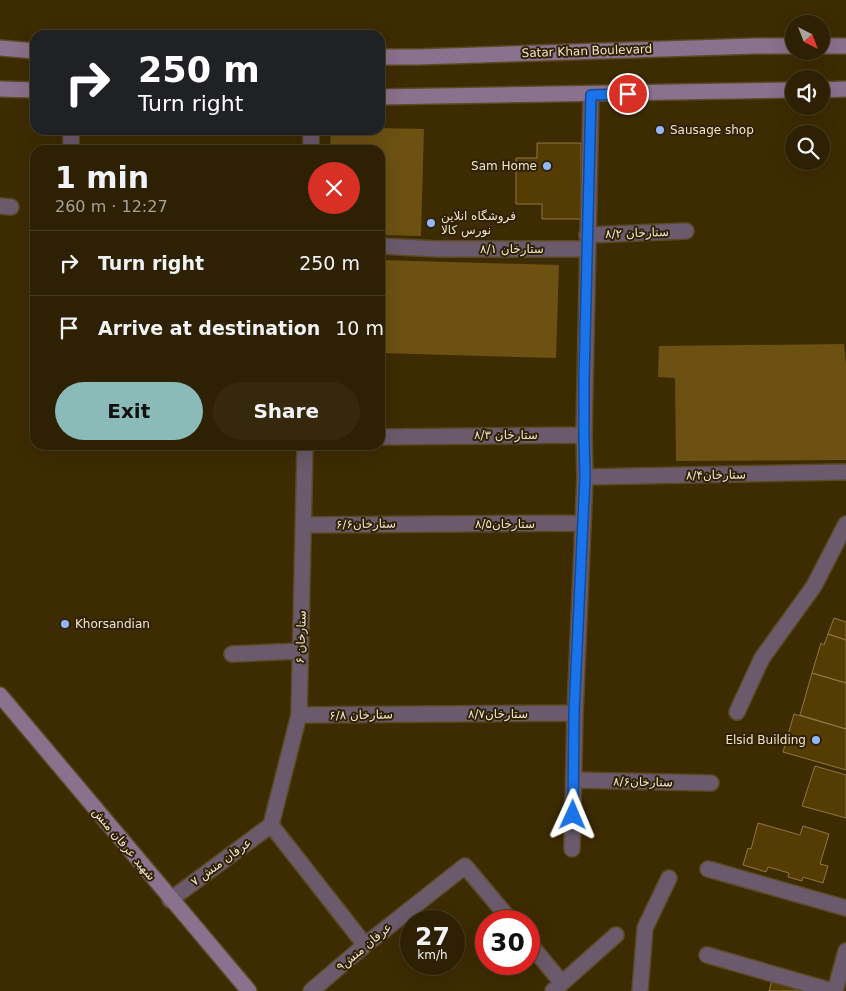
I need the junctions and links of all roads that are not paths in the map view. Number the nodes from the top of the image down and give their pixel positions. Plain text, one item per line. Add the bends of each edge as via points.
1 (785, 46) edge
2 (830, 46) edge
3 (846, 46) edge
4 (0, 48) edge
5 (30, 51) edge
6 (385, 56) edge
7 (0, 89) edge
8 (846, 89) edge
9 (30, 90) edge
10 (785, 90) edge
11 (830, 90) edge
12 (591, 95) junction
13 (385, 97) edge
14 (686, 231) dead end
15 (587, 242) junction
16 (385, 246) edge
17 (584, 435) junction
18 (385, 437) edge
19 (305, 450) edge
20 (846, 472) edge
21 (585, 477) junction
22 (427, 524) joint
23 (583, 524) junction
24 (846, 524) edge
25 (304, 525) junction
26 (300, 651) junction
27 (232, 654) dead end
28 (0, 695) edge
29 (738, 712) dead end
30 (574, 713) junction
31 (422, 714) joint
32 (299, 715) junction
33 (574, 780) junction
34 (711, 783) dead end
35 (271, 825) junction
36 (572, 850) dead end
37 (708, 869) dead end
38 (669, 878) dead end
39 (170, 900) junction
40 (846, 908) edge
41 (502, 910) edge
42 (616, 934) dead end
43 (365, 945) junction
44 (846, 951) edge
45 (707, 955) dead end
46 (540, 960) edge
47 (558, 987) edge
48 (249, 991) edge
49 (311, 991) edge
50 (640, 991) edge
51 (833, 991) edge

1 - 6 main road, Satar Khan Boulevard
2 - 3 main road
4 - 5 main road
7 - 9 main road
8 - 11 main road
10 - 12 main road
12 - 13 main road
12 - 15 street
14 - 15 street, ستارخان ۸/۲
15 - 16 street, ستارخان ۸/۱ via 438,249
15 - 17 street
17 - 18 street, ستارخان ۸/۳
17 - 21 street
19 - 25 street, ستارخان ۶
20 - 21 street, ستارخان۸/۴
21 - 23 street
22 - 23 street, ستارخان۸/۵
22 - 25 street, ستارخان۶/۶
23 - 30 street
24 - 29 street via 814,586 762,658
25 - 26 street, ستارخان ۶
26 - 27 street
26 - 32 street, ستارخان ۶
28 - 39 main road, شهید عرفان منش
30 - 31 street, ستارخان۸/۷
30 - 33 street
31 - 32 street, ستارخان ۶/۸
32 - 35 street, ستارخان ۶
33 - 34 street, ستارخان۸/۶
33 - 36 street
35 - 39 street, عرفان منش ۷
35 - 43 street
37 - 40 street
38 - 50 street via 645,928
39 - 48 main road, شهید عرفان منش
41 - 43 street, عرفان منش۹ via 465,866
42 - 47 street
43 - 49 street, عرفان منش۹
44 - 51 street
45 - 51 street
46 - 47 street

